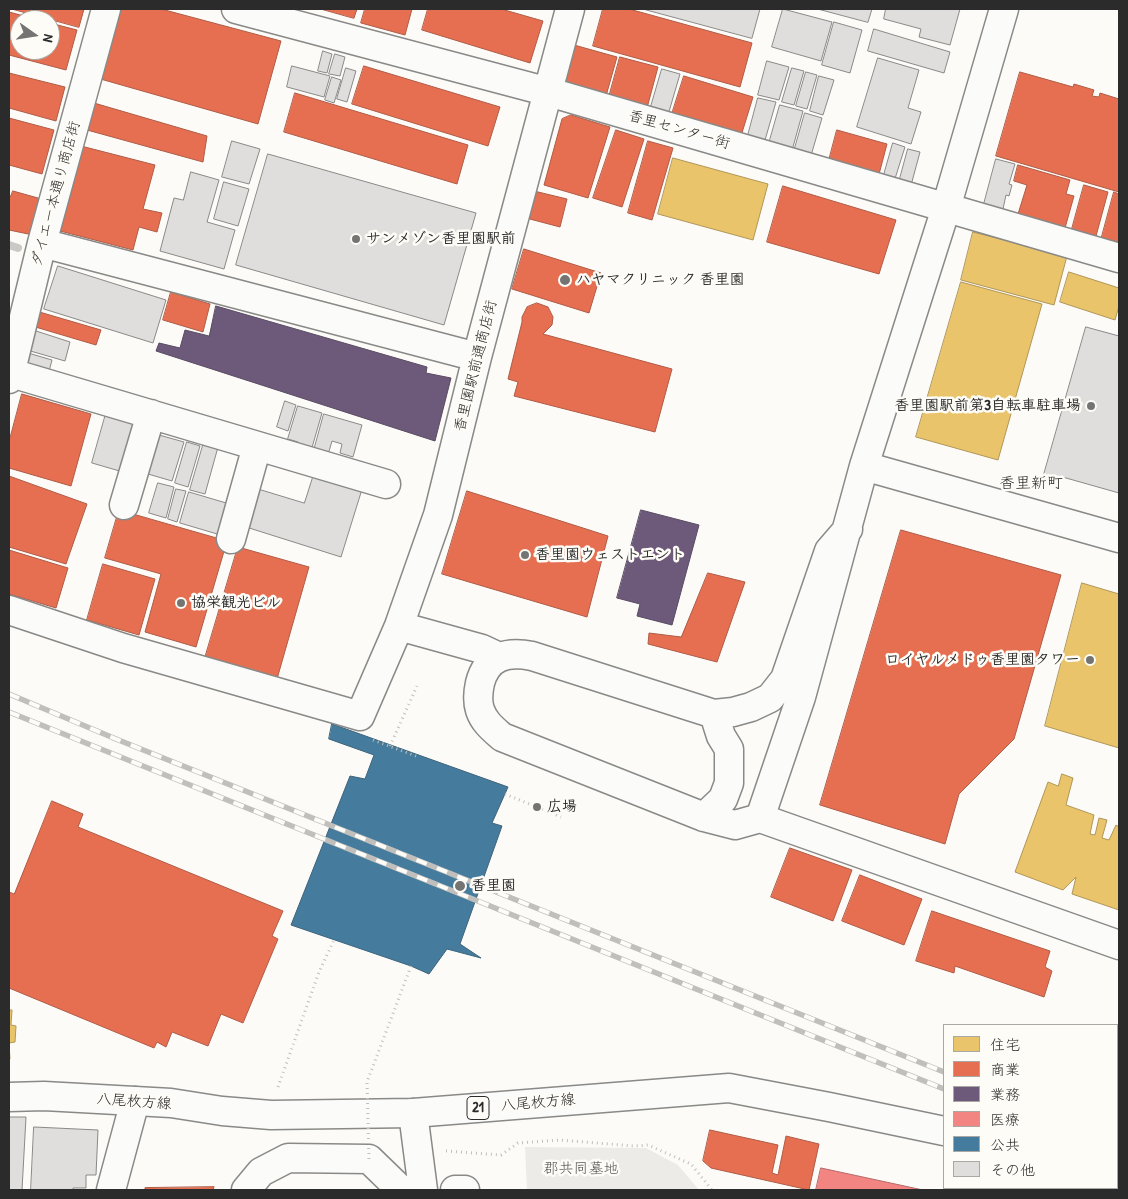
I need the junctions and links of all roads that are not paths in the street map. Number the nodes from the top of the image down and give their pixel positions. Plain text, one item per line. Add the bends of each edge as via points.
1 (106, 9) edge
2 (236, 9) edge
3 (570, 9) edge
4 (1004, 9) edge
5 (549, 92) junction
6 (946, 208) junction
7 (42, 243) junction
8 (1119, 258) edge
9 (477, 357) junction
10 (10, 376) edge
11 (150, 414) junction
12 (257, 446) junction
13 (864, 466) junction
14 (386, 484) dead end
15 (124, 505) dead end
16 (848, 529) junction
17 (1119, 538) edge
18 (231, 539) dead end
19 (9, 610) edge
20 (399, 626) junction
21 (499, 657) junction
22 (714, 714) junction
23 (704, 817) junction
24 (760, 818) junction
25 (1119, 945) edge
26 (9, 1097) edge
27 (135, 1101) junction
28 (413, 1114) junction
29 (943, 1131) edge
30 (111, 1190) edge
31 (246, 1190) edge
32 (401, 1190) edge
33 (423, 1190) edge
34 (455, 1190) edge
35 (465, 1190) edge

1 - 7 street, ダイエー本通り商店街
2 - 5 street, 香里センター街
3 - 5 street, 香里園駅前通商店街
4 - 6 street
5 - 6 street, 香里センター街
5 - 9 street, 香里園駅前通商店街
6 - 8 street, 香里センター街
6 - 13 street
7 - 9 street
7 - 10 street, ダイエー本通り商店街
9 - 20 street, 香里園駅前通商店街 via 438,516
10 - 11 street
11 - 12 street
11 - 15 street
12 - 14 street
12 - 18 street
13 - 16 street
13 - 17 street
16 - 22 street via 829,551 784,679 770,698 751,707
16 - 24 street via 801,697
19 - 20 street, 香里園駅前通商店街 via 123,648 360,716
20 - 21 street
21 - 22 street via 532,656
21 - 23 street via 488,666 478,694 479,709 486,722 502,737
22 - 23 street via 729,749 729,783 723,799
23 - 24 street via 735,824
24 - 25 street
26 - 27 street, 八尾枚方線 / 21
27 - 28 street, 八尾枚方線 / 21 via 271,1115
27 - 30 street
28 - 29 street, 八尾枚方線 / 21 via 728,1088
28 - 33 street
31 - 32 street via 262,1172 288,1158 369,1159
34 - 35 street

